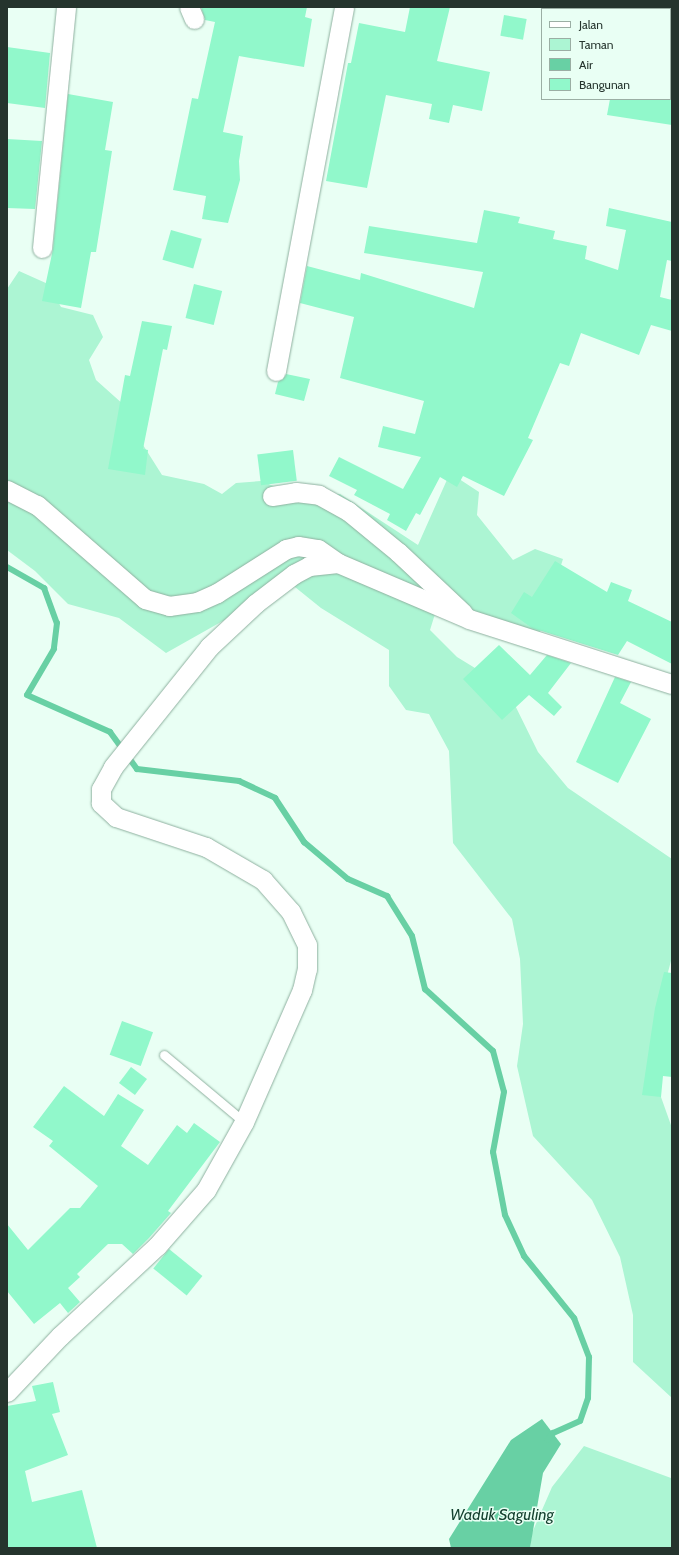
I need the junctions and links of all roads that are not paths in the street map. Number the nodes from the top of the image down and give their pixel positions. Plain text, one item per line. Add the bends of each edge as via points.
1 (66, 7) edge
2 (344, 7) edge
3 (42, 248) dead end
4 (276, 371) dead end
5 (7, 490) edge
6 (272, 496) dead end
7 (338, 563) junction
8 (469, 619) junction
9 (672, 684) edge
10 (164, 1055) dead end
11 (244, 1122) junction
12 (7, 1392) edge

1 - 3 street
2 - 4 street
5 - 7 street via 37,505 145,599 170,606 197,602 217,593 286,549 318,549
6 - 8 street via 296,492 319,496 348,511 398,552
7 - 8 street
7 - 11 street via 310,566 256,603 209,647 113,767 99,796 106,810 116,817 224,855 263,880 292,912 307,945 307,969 294,1012
8 - 9 street
10 - 11 lane
11 - 12 street via 206,1190 181,1221

